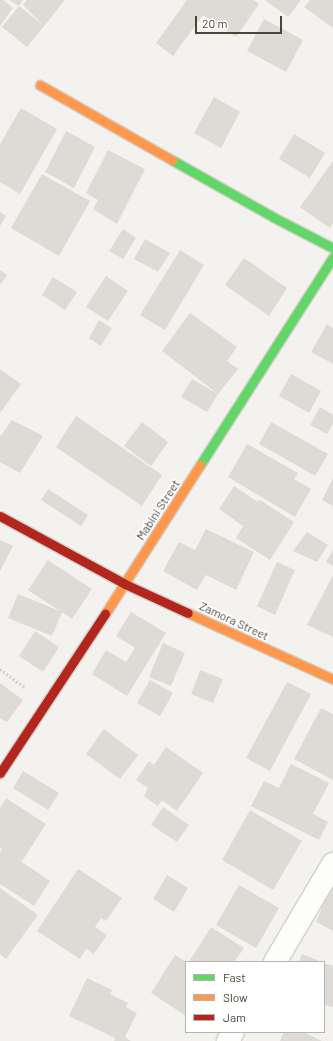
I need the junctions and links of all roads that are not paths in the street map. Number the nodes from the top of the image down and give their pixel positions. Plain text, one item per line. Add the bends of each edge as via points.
1 (40, 85) dead end
2 (333, 248) edge
3 (333, 257) edge
4 (0, 516) edge
5 (125, 584) junction
6 (333, 679) edge
7 (0, 773) edge
8 (333, 864) edge
9 (276, 961) edge

1 - 2 main road
3 - 5 main road, Mabini Street
4 - 5 main road, Zamora Street
5 - 6 main road, Zamora Street
5 - 7 main road, Mabini Street
8 - 9 street

